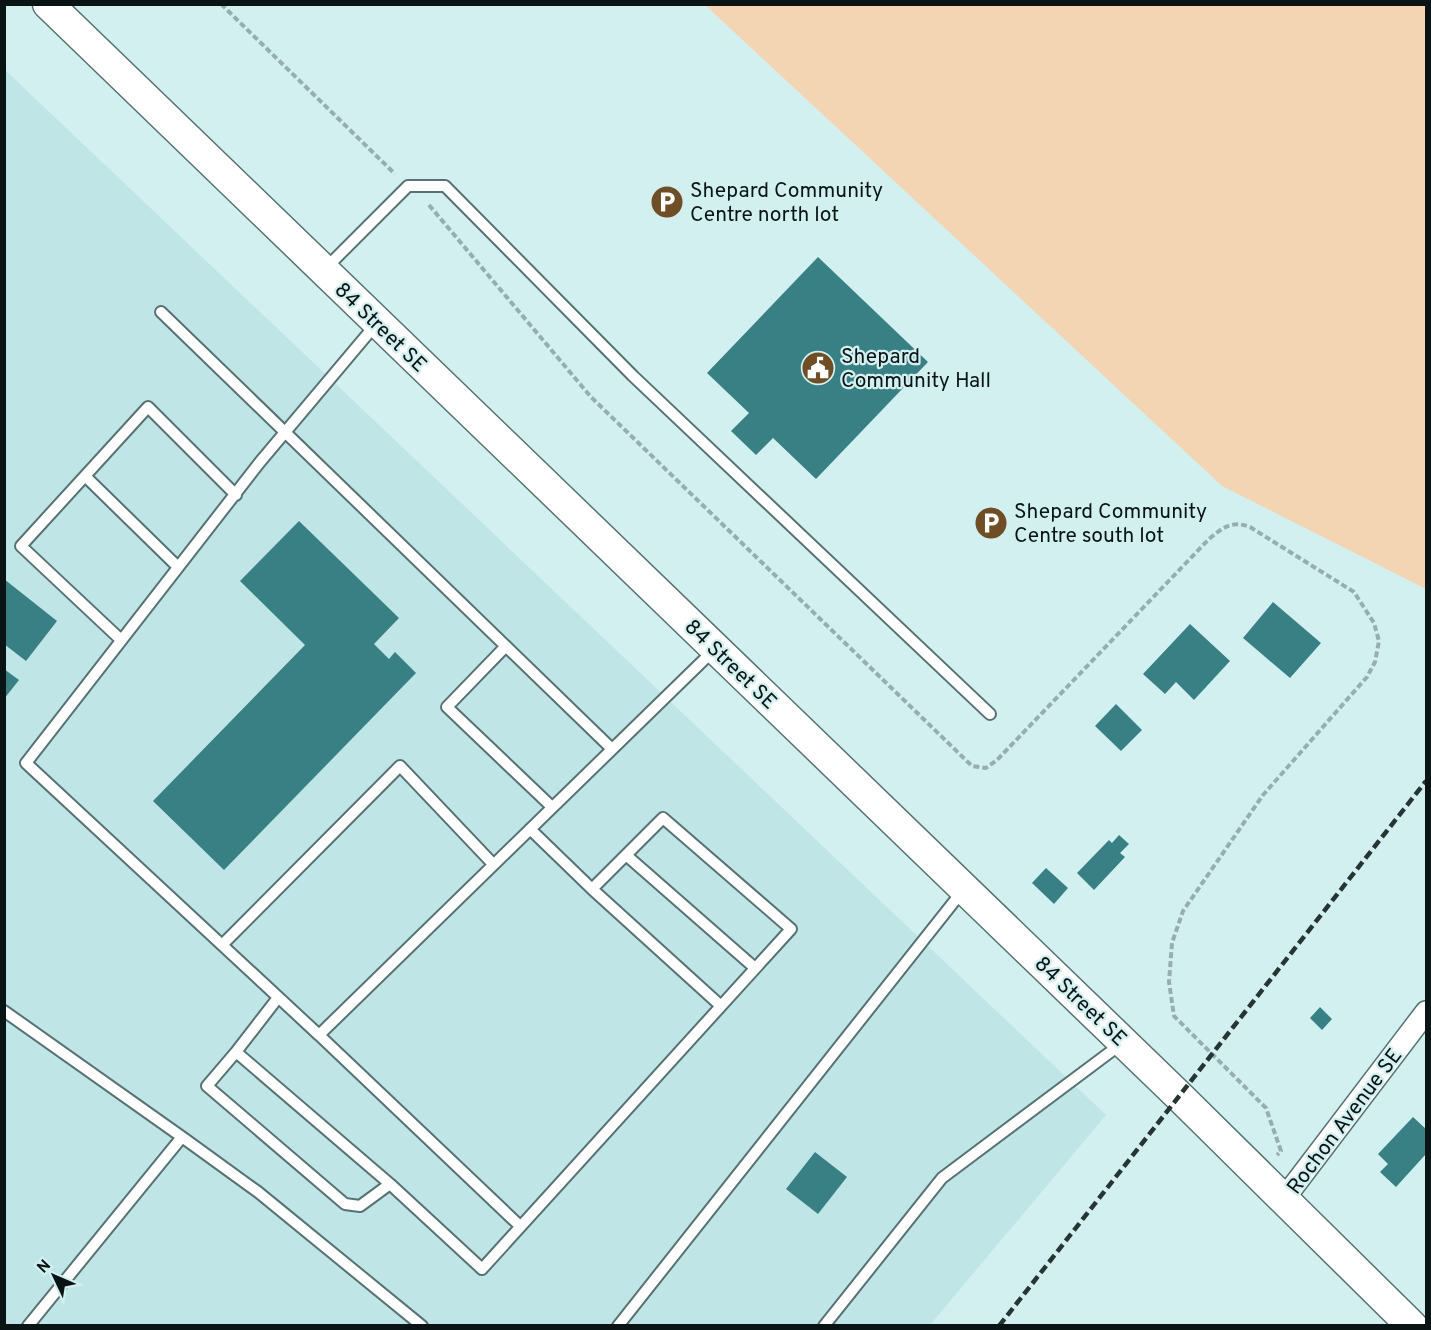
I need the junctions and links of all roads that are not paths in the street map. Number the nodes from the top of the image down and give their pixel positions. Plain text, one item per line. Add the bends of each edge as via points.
1 (48, 4) edge
2 (323, 270) junction
3 (162, 312) dead end
4 (377, 322) junction
5 (286, 432) junction
6 (85, 476) junction
7 (236, 495) junction
8 (178, 567) junction
9 (120, 639) junction
10 (506, 646) junction
11 (715, 648) junction
12 (990, 714) dead end
13 (612, 749) junction
14 (552, 807) junction
15 (530, 829) junction
16 (626, 855) junction
17 (494, 864) junction
18 (964, 888) junction
19 (592, 889) junction
20 (222, 945) junction
21 (755, 968) junction
22 (277, 999) junction
23 (721, 1006) junction
24 (4, 1011) edge
25 (1426, 1012) edge
26 (319, 1035) junction
27 (1123, 1042) junction
28 (236, 1052) junction
29 (182, 1137) junction
30 (390, 1184) junction
31 (1283, 1200) junction
32 (520, 1226) junction
33 (28, 1326) edge
34 (422, 1326) edge
35 (618, 1326) edge
36 (824, 1326) edge
37 (1412, 1326) edge

1 - 2 street, 84 Street SE
2 - 4 street, 84 Street SE
2 - 12 lane via 408,186 446,186 633,376
3 - 5 lane
4 - 5 lane
4 - 11 street, 84 Street SE
5 - 7 lane
5 - 10 lane
6 - 7 lane via 148,407
6 - 8 lane
6 - 9 lane via 21,546
7 - 8 lane
8 - 9 lane
9 - 20 lane via 26,763
10 - 13 lane
10 - 14 lane via 447,707
11 - 13 lane
11 - 18 street, 84 Street SE
13 - 14 lane
14 - 15 lane
15 - 17 lane
15 - 19 lane
16 - 19 lane
16 - 21 lane
16 - 21 lane via 663,818 791,929
17 - 20 lane via 400,766
17 - 26 lane
18 - 27 street, 84 Street SE
18 - 35 lane
19 - 23 lane
20 - 22 lane
21 - 23 lane
22 - 26 lane
22 - 28 lane
23 - 32 lane
24 - 29 lane
25 - 31 street, Rochon Avenue SE
26 - 32 lane
27 - 31 street, 84 Street SE
27 - 36 lane via 942,1178
28 - 30 lane
28 - 30 lane via 207,1086 345,1204 360,1206
29 - 33 lane
29 - 34 lane via 258,1192
30 - 32 lane via 482,1269
31 - 37 street, 84 Street SE

